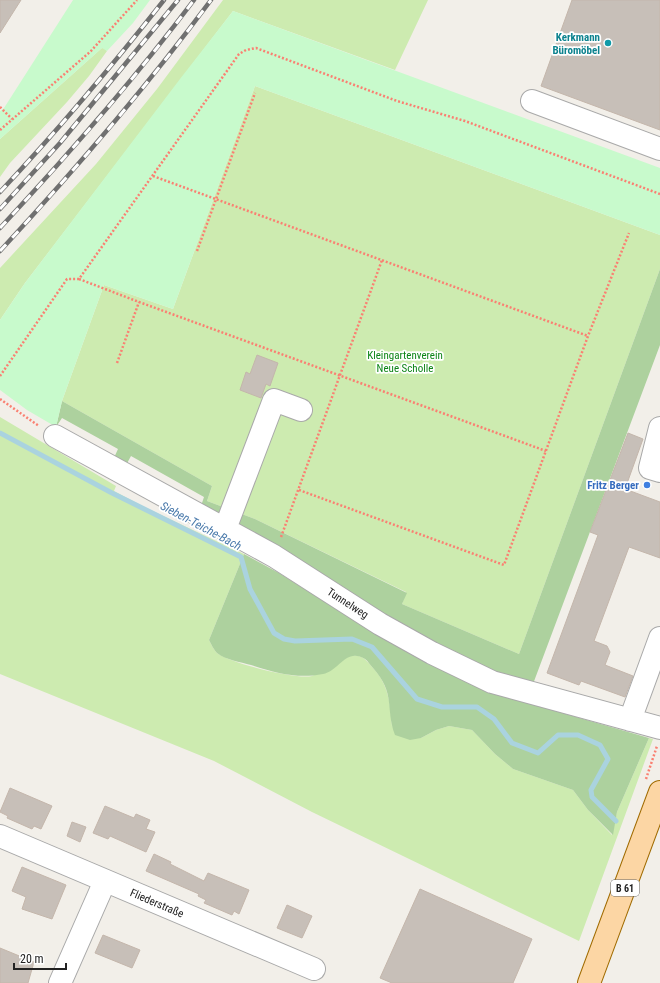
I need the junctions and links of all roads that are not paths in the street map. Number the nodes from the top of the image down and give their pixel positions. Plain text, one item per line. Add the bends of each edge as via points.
1 (532, 101) dead end
2 (660, 149) edge
3 (301, 410) dead end
4 (660, 428) edge
5 (55, 436) road end
6 (660, 471) edge
7 (225, 529) junction
8 (660, 638) edge
9 (630, 720) junction
10 (660, 728) edge
11 (658, 805) edge
12 (0, 836) edge
13 (105, 881) junction
14 (314, 969) dead end
15 (60, 983) edge
16 (589, 983) edge

1 - 2 street
3 - 7 street via 274,400
4 - 6 street via 650,468
5 - 7 street, Tunnelweg via 84,447 162,490
7 - 9 street, Tunnelweg via 274,556 380,624 432,653 485,678
8 - 9 street
9 - 10 street, Tunnelweg
11 - 16 main road, B 61
12 - 13 street, Fliederstraße
13 - 14 street, Fliederstraße
13 - 15 street

